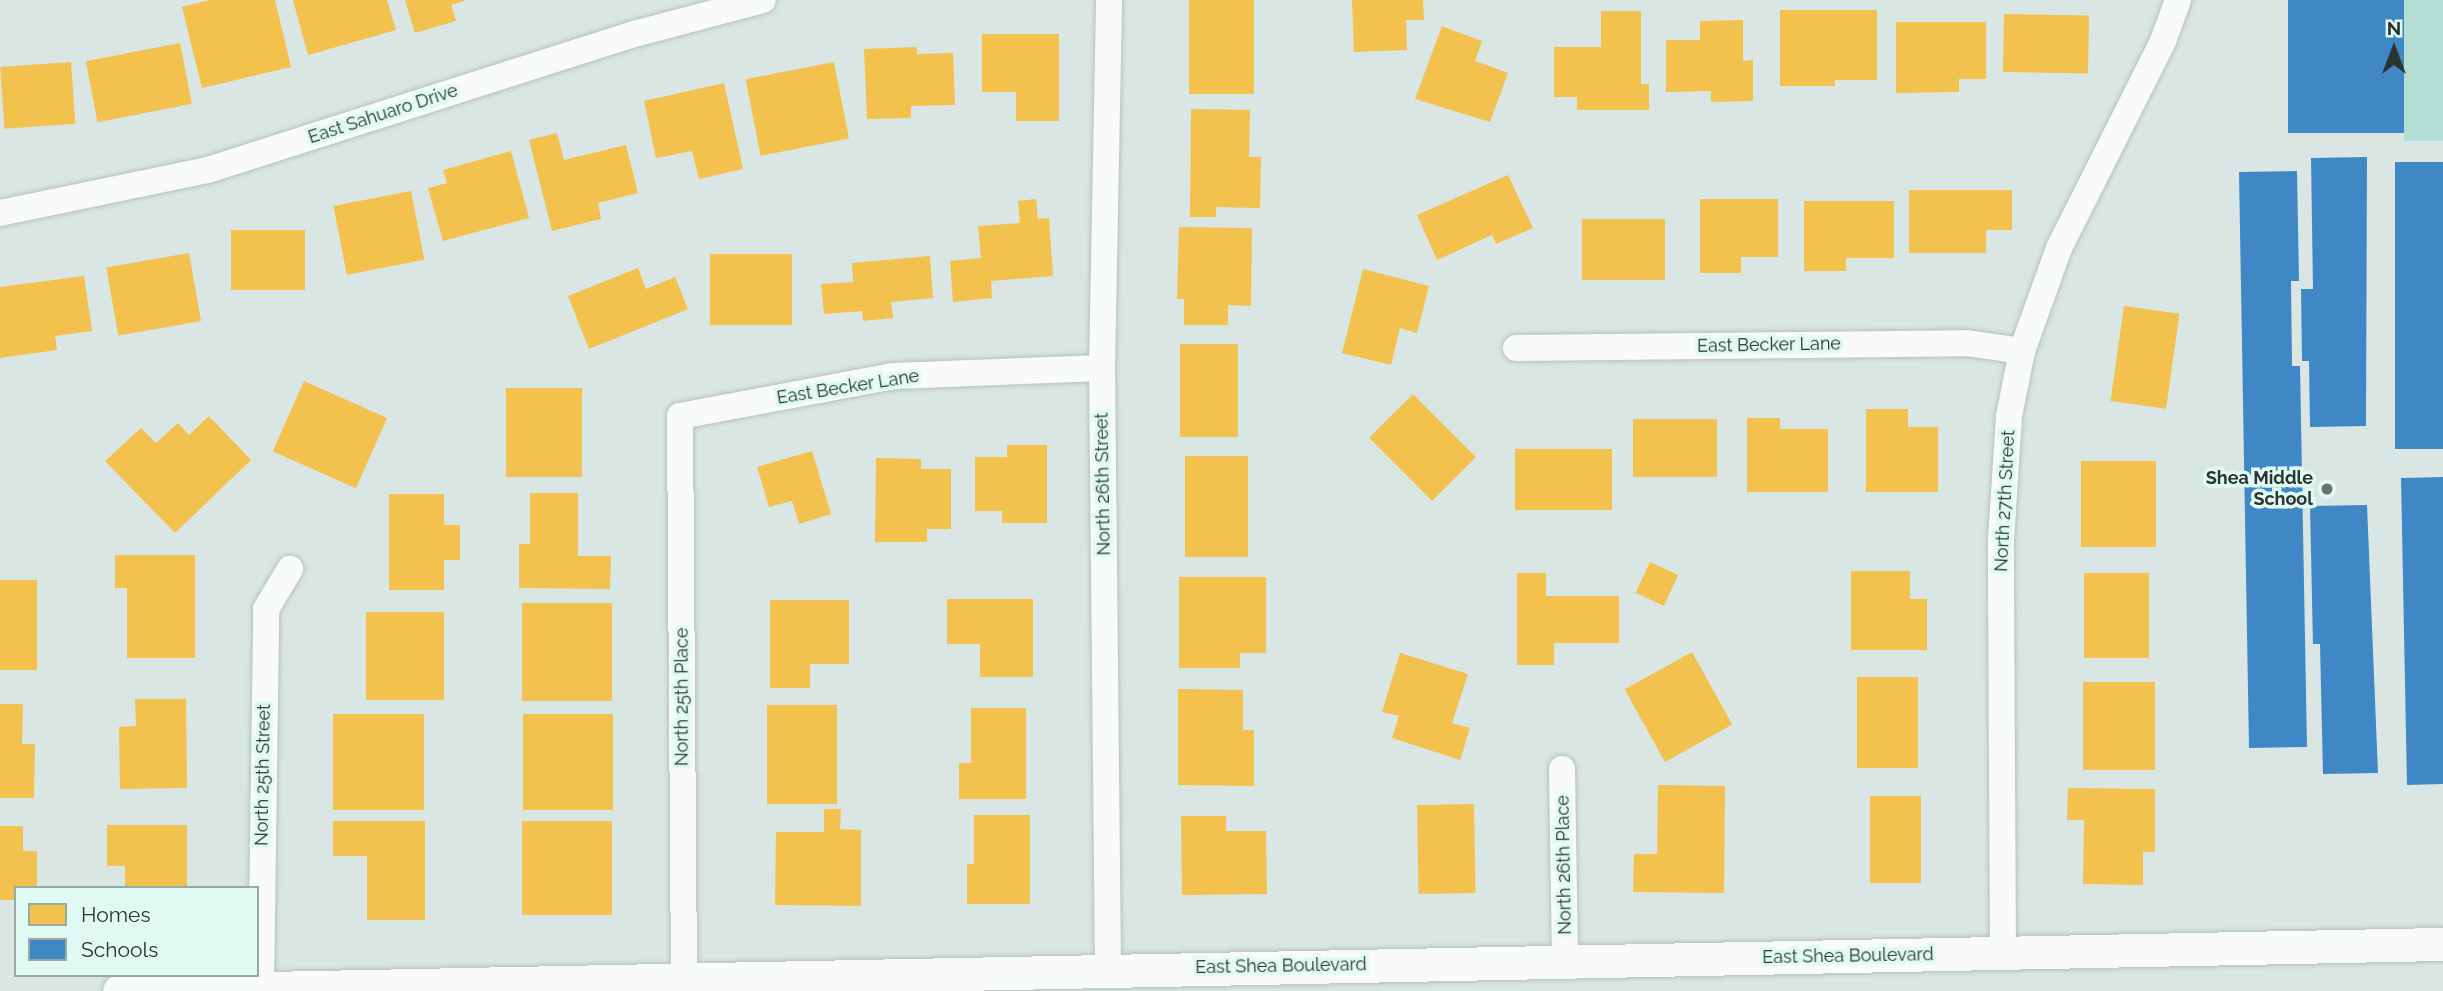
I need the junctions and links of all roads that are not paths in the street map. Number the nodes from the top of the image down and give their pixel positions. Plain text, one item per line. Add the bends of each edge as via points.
1 (763, 0) edge
2 (1109, 0) edge
3 (2178, 0) edge
4 (0, 213) edge
5 (1516, 348) dead end
6 (2022, 351) junction
7 (1102, 368) junction
8 (680, 416) joint
9 (290, 569) dead end
10 (1563, 769) dead end
11 (2443, 944) edge
12 (2003, 953) junction
13 (1565, 961) junction
14 (1108, 968) junction
15 (684, 978) junction
16 (1304, 978) edge
17 (862, 983) edge
18 (439, 987) edge
19 (261, 988) junction
20 (119, 991) edge

1 - 4 street, East Sahuaro Drive via 638,33 208,170
2 - 7 street, North 26th Street
3 - 6 street, North 27th Street via 2059,248
5 - 6 street, East Becker Lane via 1967,343
6 - 12 street, North 27th Street via 2003,478
7 - 8 street, East Becker Lane via 894,376
7 - 14 street, North 26th Street
8 - 15 street, North 25th Place
9 - 19 street, North 25th Street via 266,609
10 - 13 street, North 26th Place
11 - 12 street, East Shea Boulevard
12 - 13 street, East Shea Boulevard
13 - 16 street, East Shea Boulevard
14 - 16 street, East Shea Boulevard
14 - 17 street, East Shea Boulevard
15 - 17 street, East Shea Boulevard
15 - 18 street, East Shea Boulevard
18 - 19 street, East Shea Boulevard
19 - 20 street, East Shea Boulevard

